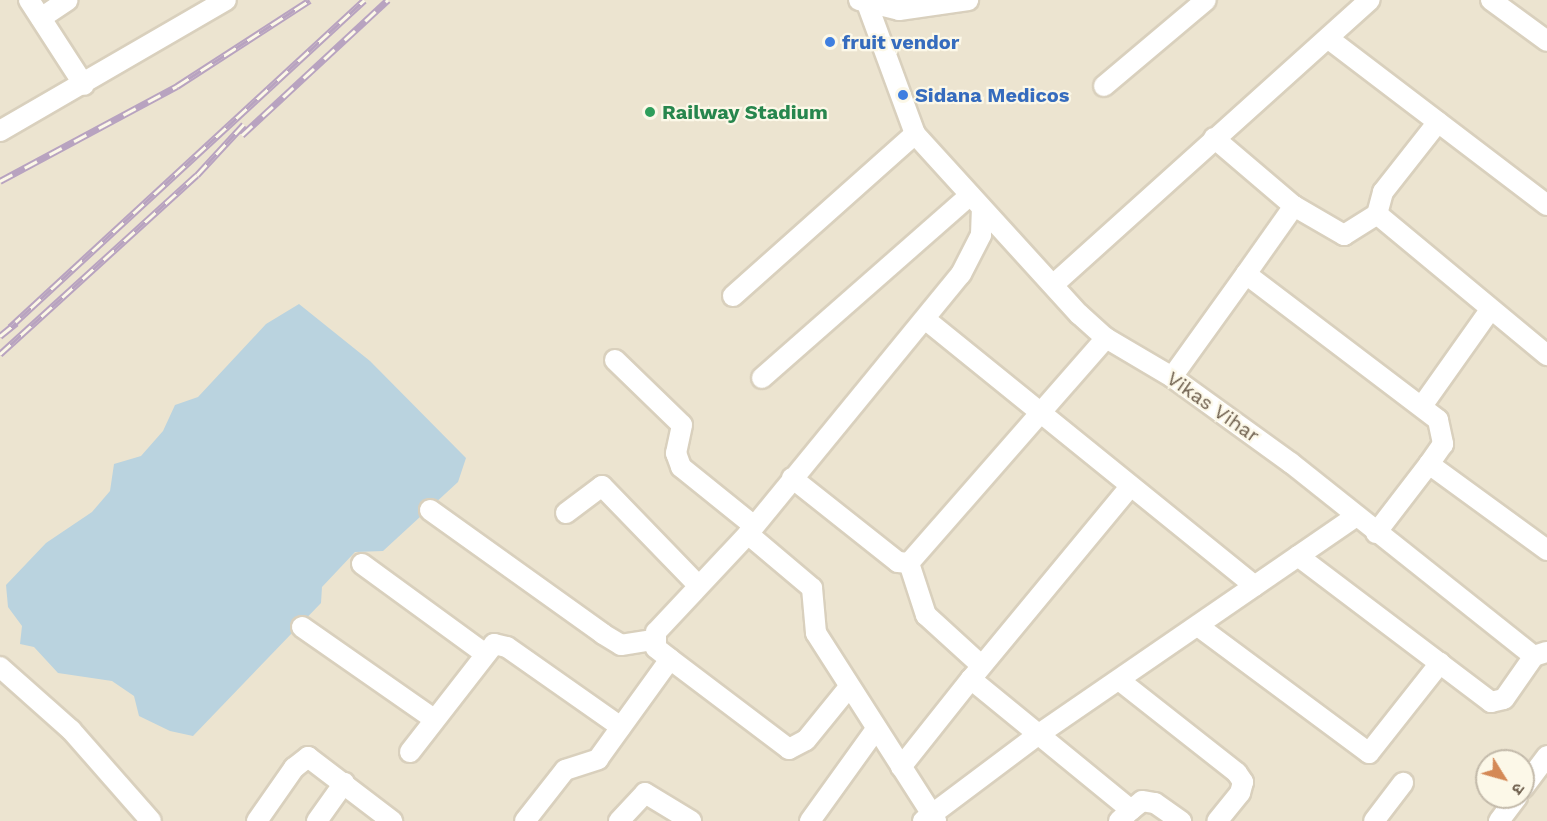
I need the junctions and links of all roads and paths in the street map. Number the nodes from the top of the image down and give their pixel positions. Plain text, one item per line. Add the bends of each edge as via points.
1 (29, 0) edge
2 (68, 0) edge
3 (226, 0) edge
4 (968, 0) edge
5 (1206, 0) edge
6 (1370, 0) edge
7 (1491, 0) edge
8 (863, 3) edge
9 (41, 18) junction
10 (1329, 39) junction
11 (1547, 41) edge
12 (84, 86) junction
13 (1104, 86) dead end
14 (1438, 122) junction
15 (3, 123) edge
16 (915, 134) junction
17 (1214, 138) junction
18 (968, 196) junction
19 (1547, 205) edge
20 (1294, 206) junction
21 (982, 212) junction
22 (1377, 214) junction
23 (1246, 274) junction
24 (1053, 285) junction
25 (733, 296) dead end
26 (1490, 310) junction
27 (925, 319) junction
28 (1106, 338) junction
29 (1547, 356) edge
30 (615, 360) dead end
31 (1172, 377) junction
32 (762, 378) dead end
33 (1422, 406) junction
34 (1042, 412) junction
35 (1429, 464) junction
36 (792, 478) junction
37 (1130, 487) junction
38 (430, 510) dead end
39 (566, 513) dead end
40 (1355, 517) junction
41 (751, 530) junction
42 (1376, 533) junction
43 (1547, 550) edge
44 (1298, 556) junction
45 (909, 563) junction
46 (362, 564) dead end
47 (698, 585) junction
48 (1255, 586) junction
49 (1198, 626) junction
50 (302, 627) dead end
51 (652, 640) junction
52 (484, 653) junction
53 (1541, 654) edge
54 (670, 659) junction
55 (1440, 663) junction
56 (0, 667) edge
57 (976, 672) junction
58 (1119, 680) junction
59 (849, 687) junction
60 (434, 719) junction
61 (621, 727) junction
62 (876, 729) junction
63 (1039, 734) junction
64 (410, 752) dead end
65 (1547, 756) edge
66 (901, 767) junction
67 (1535, 772) edge
68 (344, 783) junction
69 (1403, 783) dead end
70 (1125, 815) edge
71 (930, 819) edge
72 (151, 821) edge
73 (257, 821) edge
74 (317, 821) edge
75 (392, 821) edge
76 (525, 821) edge
77 (619, 821) edge
78 (691, 821) edge
79 (810, 821) edge
80 (1181, 821) edge
81 (1217, 821) edge
82 (1374, 821) edge

1 - 9 street
2 - 9 street
3 - 12 street
4 - 8 street via 948,6 898,10
5 - 13 street
6 - 10 street
7 - 11 street
8 - 16 street
9 - 12 street
10 - 14 street
10 - 17 street
12 - 15 street
14 - 19 street
14 - 22 street via 1383,192
16 - 18 street, Vikas Vihar
16 - 25 street
17 - 20 street
17 - 24 street
18 - 21 street, Vikas Vihar
18 - 32 street
20 - 22 street via 1344,236
20 - 23 street
21 - 24 street, Vikas Vihar
21 - 27 street via 974,253
22 - 26 street
23 - 31 street
23 - 33 street
24 - 28 street, Vikas Vihar
26 - 29 street
26 - 33 street
27 - 34 street
27 - 36 street
28 - 31 street, Vikas Vihar
28 - 34 street
30 - 41 street via 682,425 676,453 681,467
31 - 40 street, Vikas Vihar
33 - 35 street via 1444,430 1443,444
34 - 37 street
34 - 45 street
35 - 42 street
35 - 43 street
36 - 41 street
36 - 45 street via 898,562
37 - 48 street
37 - 57 street
38 - 51 street via 621,645
39 - 47 street via 602,486
40 - 42 street, Vikas Vihar
40 - 44 street
41 - 47 street
41 - 59 street via 812,588 816,633
42 - 53 street, Vikas Vihar
44 - 48 street
44 - 55 street
45 - 57 street via 926,615
46 - 52 street
47 - 51 street
48 - 49 street
49 - 55 street via 1369,753
49 - 58 street
50 - 60 street
51 - 54 street
52 - 60 street
52 - 61 street via 494,644 507,647
53 - 55 street via 1498,703
54 - 59 street via 789,748 806,740
54 - 61 street
56 - 72 street via 71,729
57 - 63 street
57 - 66 street
58 - 63 street
58 - 81 street via 1243,782 1240,793
59 - 62 street
60 - 64 street
61 - 76 street via 593,764 565,770
62 - 66 street
62 - 79 street
63 - 70 street
63 - 71 street
65 - 67 street
66 - 71 street
68 - 73 street via 314,759 303,758
68 - 74 street
68 - 75 street
69 - 82 street
70 - 80 street via 1142,801 1155,803
77 - 78 street via 645,793

